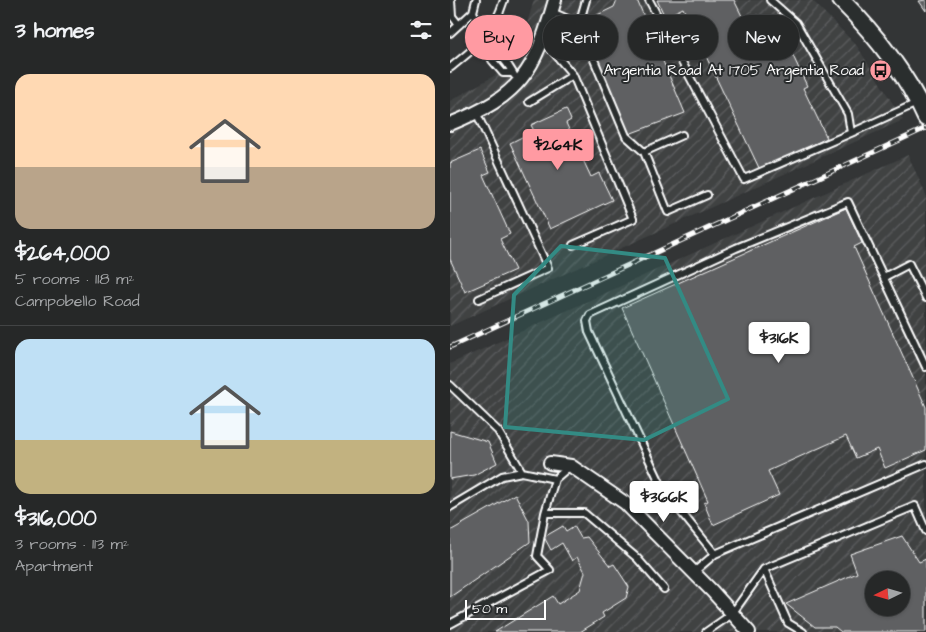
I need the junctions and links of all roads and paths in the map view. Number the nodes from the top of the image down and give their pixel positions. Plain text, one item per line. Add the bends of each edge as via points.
1 (451, 0) edge
2 (476, 0) edge
3 (504, 0) edge
4 (586, 0) edge
5 (649, 0) edge
6 (770, 0) edge
7 (841, 0) edge
8 (554, 6) edge
9 (473, 12) junction
10 (474, 15) edge
11 (499, 15) edge
12 (566, 15) edge
13 (582, 15) edge
14 (459, 25) junction
15 (450, 34) edge
16 (543, 43) edge
17 (465, 56) edge
18 (504, 60) edge
19 (560, 60) edge
20 (594, 60) edge
21 (450, 68) edge
22 (573, 75) junction
23 (516, 77) junction
24 (529, 102) dead end
25 (919, 102) junction
26 (476, 114) junction
27 (926, 118) edge
28 (450, 124) edge
29 (851, 133) junction
30 (682, 135) dead end
31 (644, 152) junction
32 (707, 195) dead end
33 (573, 245) dead end
34 (884, 277) junction
35 (926, 298) edge
36 (479, 299) dead end
37 (926, 367) edge
38 (450, 385) edge
39 (550, 463) dead end
40 (926, 464) edge
41 (571, 466) junction
42 (522, 472) junction
43 (555, 479) junction
44 (450, 507) edge
45 (545, 513) junction
46 (926, 531) edge
47 (715, 554) junction
48 (764, 569) junction
49 (694, 572) junction
50 (664, 589) dead end
51 (732, 614) junction
52 (450, 624) edge
53 (706, 632) edge
54 (748, 632) edge
55 (804, 632) edge

1 - 14 lane via 452,16
2 - 9 lane
3 - 11 lane
4 - 13 lane
5 - 29 lane via 744,179
6 - 29 lane via 796,23 848,114
7 - 25 street via 867,26 898,66
8 - 12 lane
9 - 10 lane
9 - 14 lane
14 - 15 lane
16 - 23 street via 534,61
17 - 21 lane
18 - 23 lane
19 - 22 lane
20 - 31 lane via 626,136
22 - 24 lane
22 - 33 lane via 633,220
23 - 26 street via 513,90
25 - 27 street
25 - 29 lane
26 - 28 street
26 - 36 lane via 548,268
30 - 31 lane
31 - 32 lane via 668,212
34 - 35 lane via 909,264
34 - 37 lane
34 - 47 lane via 848,202 736,248 590,315 587,320 590,332 664,492
38 - 42 lane via 498,431
39 - 41 street
40 - 47 lane
41 - 43 lane
41 - 49 street via 625,503
42 - 43 lane
42 - 44 lane via 502,476
43 - 45 lane
45 - 50 lane via 584,513 637,558
45 - 52 lane via 538,556 550,570
46 - 48 lane via 915,506
47 - 49 lane
48 - 51 lane
48 - 55 lane via 788,623
49 - 51 street
51 - 53 lane
51 - 54 street

